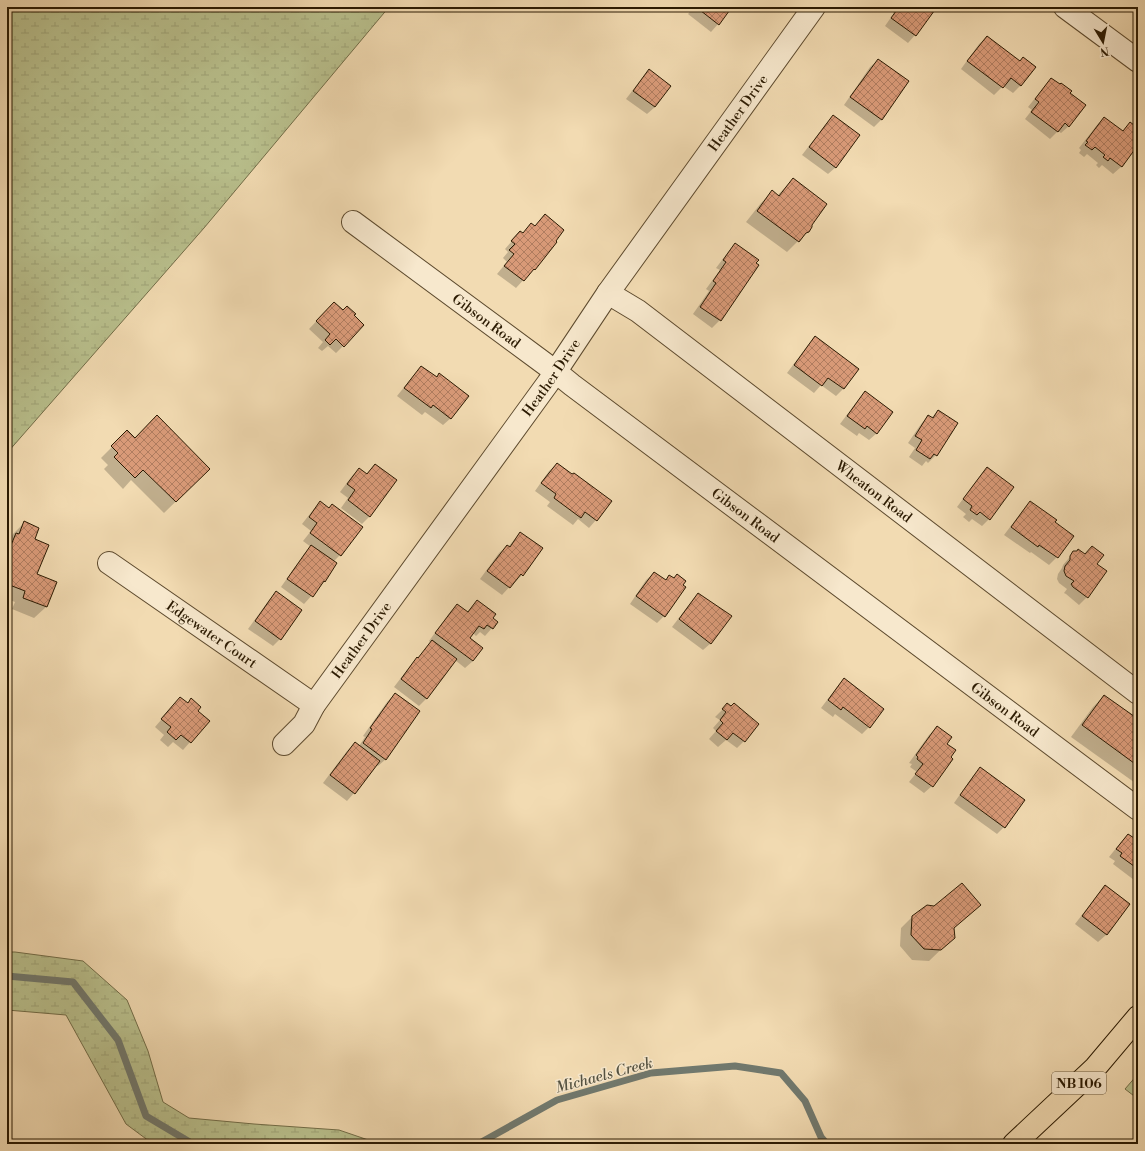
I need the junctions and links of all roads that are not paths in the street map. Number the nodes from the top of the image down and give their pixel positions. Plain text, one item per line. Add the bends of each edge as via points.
1 (814, 7) edge
2 (1065, 7) edge
3 (1138, 61) edge
4 (353, 222) dead end
5 (608, 293) junction
6 (556, 372) junction
7 (109, 563) dead end
8 (1138, 693) edge
9 (314, 705) junction
10 (284, 744) dead end
11 (1138, 809) edge
12 (1138, 1016) edge
13 (1014, 1144) edge

1 - 5 street, Heather Drive
2 - 3 street
4 - 6 street, Gibson Road
5 - 6 street, Heather Drive
5 - 8 street, Wheaton Road via 638,311
6 - 9 street, Heather Drive
6 - 11 street, Gibson Road
7 - 9 street, Edgewater Court
9 - 10 street, Heather Drive via 304,724
12 - 13 main road, NB 106 via 1095,1068

